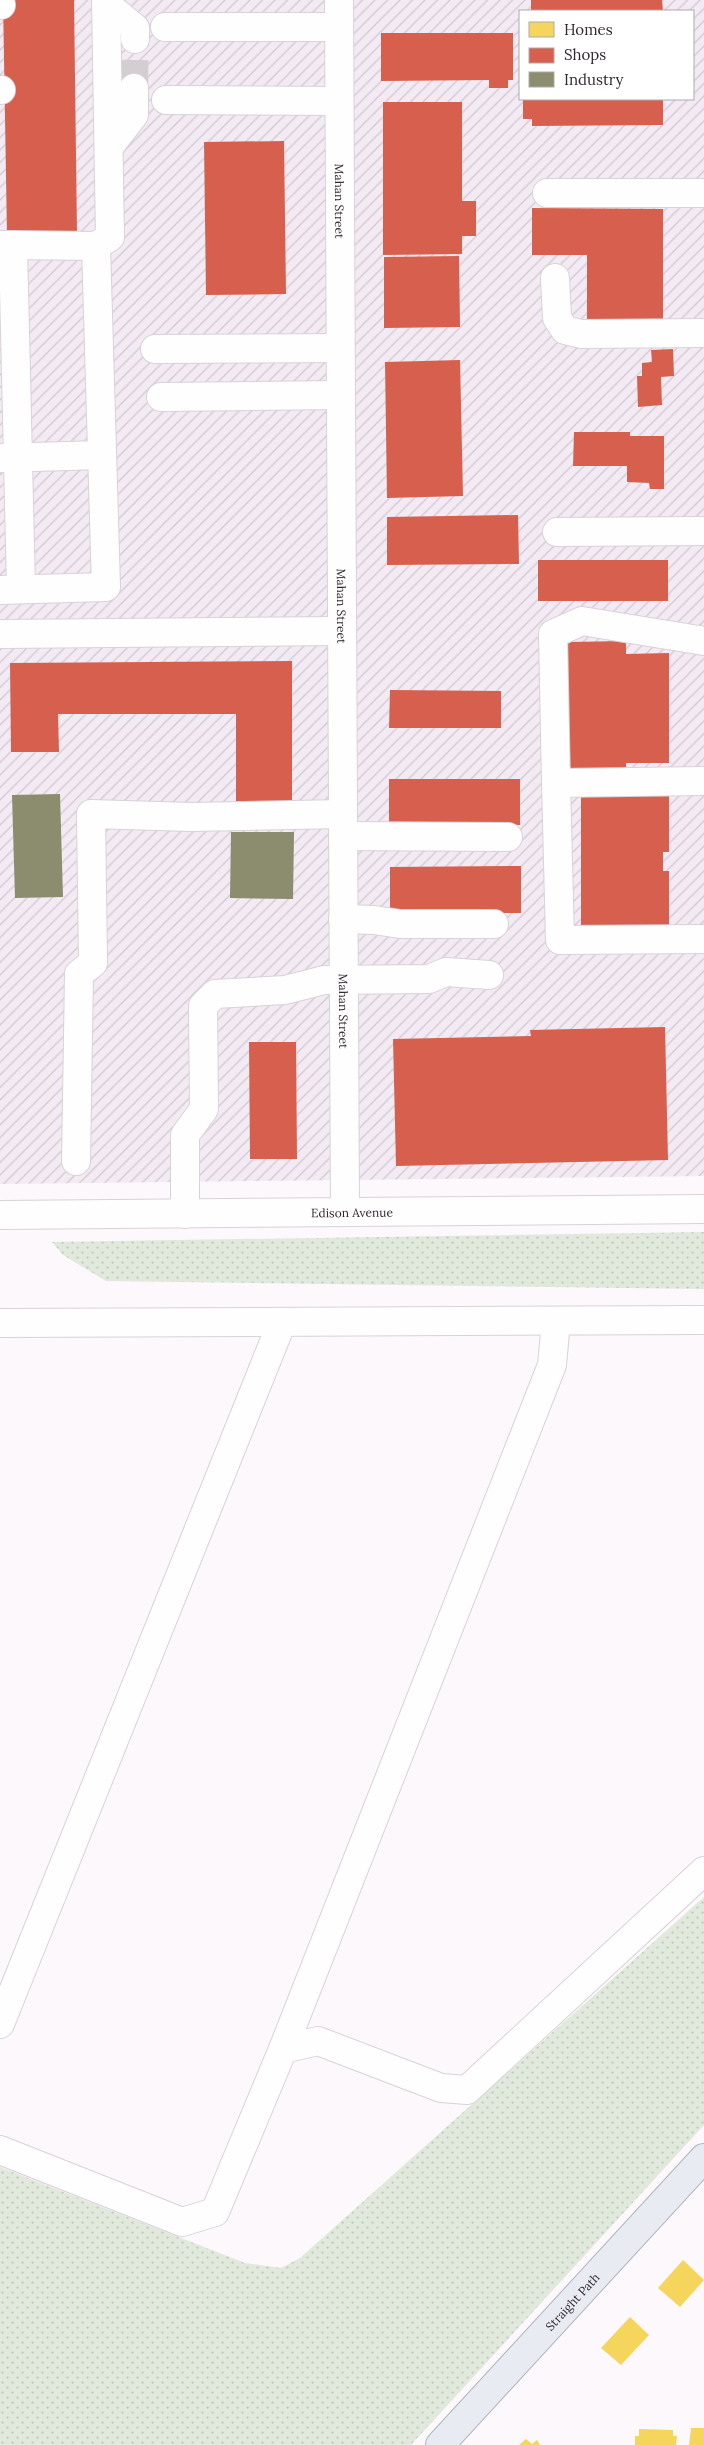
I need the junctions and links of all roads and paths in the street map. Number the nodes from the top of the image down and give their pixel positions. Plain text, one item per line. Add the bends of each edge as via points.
1 (339, 0) edge
2 (106, 2) edge
3 (339, 27) junction
4 (165, 28) dead end
5 (135, 38) tunnel mouth
6 (134, 88) tunnel mouth
7 (166, 100) dead end
8 (339, 101) junction
9 (109, 147) junction
10 (548, 193) dead end
11 (704, 193) edge
12 (7, 245) edge
13 (96, 246) junction
14 (555, 278) dead end
15 (704, 333) edge
16 (340, 348) junction
17 (155, 349) dead end
18 (340, 395) junction
19 (160, 397) dead end
20 (102, 455) junction
21 (9, 458) edge
22 (704, 531) edge
23 (557, 532) dead end
24 (11, 589) edge
25 (341, 631) junction
26 (0, 634) edge
27 (704, 642) edge
28 (704, 781) edge
29 (556, 783) junction
30 (343, 825) junction
31 (508, 837) dead end
32 (343, 918) junction
33 (494, 924) dead end
34 (704, 939) edge
35 (489, 975) dead end
36 (345, 980) junction
37 (76, 1160) dead end
38 (704, 1209) edge
39 (345, 1212) junction
40 (185, 1214) junction
41 (0, 1215) edge
42 (704, 1320) edge
43 (556, 1321) junction
44 (282, 1322) junction
45 (0, 1323) edge
46 (704, 1871) edge
47 (0, 2024) edge
48 (283, 2049) junction
49 (0, 2150) edge
50 (704, 2158) edge
51 (440, 2445) edge

1 - 3 street, Mahan Street
2 - 5 street via 135,28
2 - 9 street
3 - 4 street
3 - 8 street, Mahan Street
6 - 9 street via 134,115
7 - 8 street
8 - 16 street, Mahan Street
9 - 13 street via 110,237
10 - 11 street
12 - 13 street
12 - 21 street
13 - 20 street
14 - 15 street via 557,318 565,330 581,334
16 - 17 street
16 - 18 street, Mahan Street
18 - 19 street
18 - 25 street, Mahan Street
20 - 21 street
20 - 24 street via 106,587
21 - 24 street
22 - 23 street
25 - 26 street
25 - 30 street, Mahan Street
27 - 29 street via 582,621 553,634
28 - 29 street
29 - 34 street via 560,940
30 - 31 street
30 - 32 street, Mahan Street
30 - 37 street via 90,814 93,963 79,974
32 - 33 street via 400,924
32 - 36 street, Mahan Street
35 - 36 street via 446,972 429,979
36 - 39 street, Mahan Street
36 - 40 street via 324,980 286,990 216,994 203,1006 204,1109 186,1135
38 - 39 street, Edison Avenue
39 - 40 street, Edison Avenue
40 - 41 street, Edison Avenue
42 - 43 street
43 - 44 street
43 - 48 street via 552,1365
44 - 45 street
44 - 47 street
46 - 48 street via 468,2090 441,2088 318,2041
48 - 49 street via 215,2212 182,2222
50 - 51 main road, Straight Path

